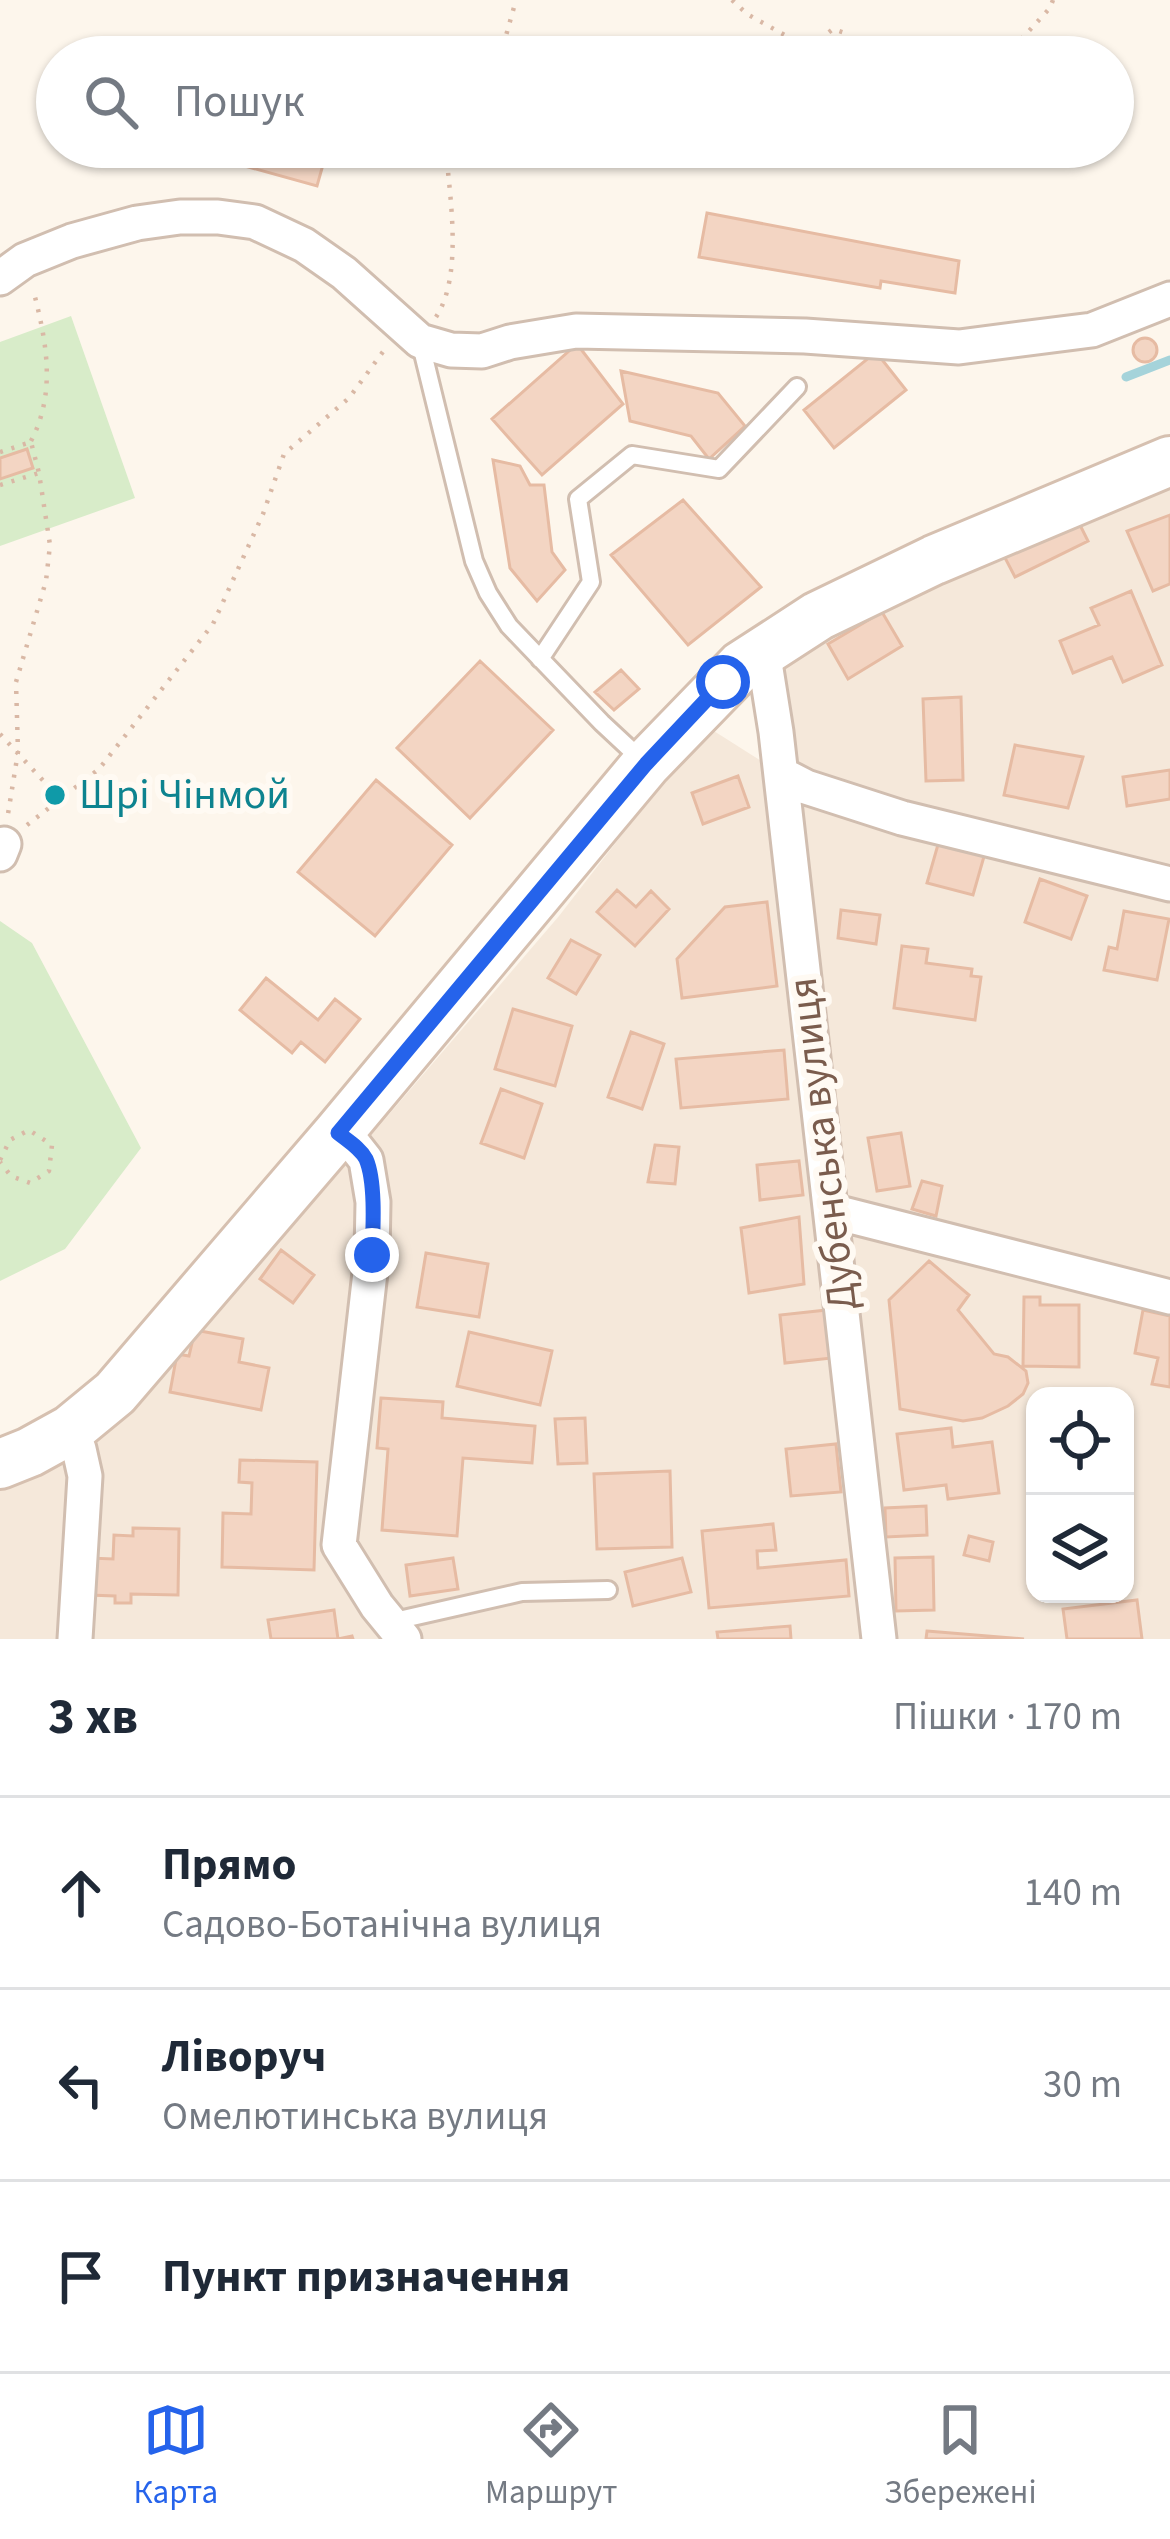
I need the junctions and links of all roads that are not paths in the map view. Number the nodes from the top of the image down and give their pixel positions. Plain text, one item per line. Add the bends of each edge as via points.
1 (15, 280) edge
2 (1170, 299) edge
3 (412, 334) junction
4 (797, 387) dead end
5 (1170, 461) edge
6 (763, 650) junction
7 (540, 658) junction
8 (646, 764) junction
9 (781, 774) junction
10 (1170, 884) edge
11 (338, 1133) junction
12 (831, 1211) junction
13 (1170, 1297) edge
14 (70, 1430) junction
15 (0, 1464) edge
16 (608, 1589) dead end
17 (397, 1630) edge
18 (75, 1639) edge
19 (879, 1639) edge

1 - 3 street via 25,260 116,229 180,217 255,222 304,244
2 - 3 street via 1092,330 958,347 576,331 482,351 451,350
3 - 7 lane via 474,561 509,626
4 - 7 lane via 719,469 632,455 578,499 591,582
5 - 6 street via 934,560
6 - 8 street
6 - 9 street, Дубенська вулиця
7 - 8 lane
8 - 11 street
9 - 10 street via 902,818
9 - 12 street, Дубенська вулиця
11 - 14 street via 115,1394
11 - 17 street via 366,1160 373,1202 339,1545
12 - 13 street
12 - 19 street, Дубенська вулиця
14 - 15 street
14 - 18 street via 85,1476
16 - 17 lane via 522,1592

